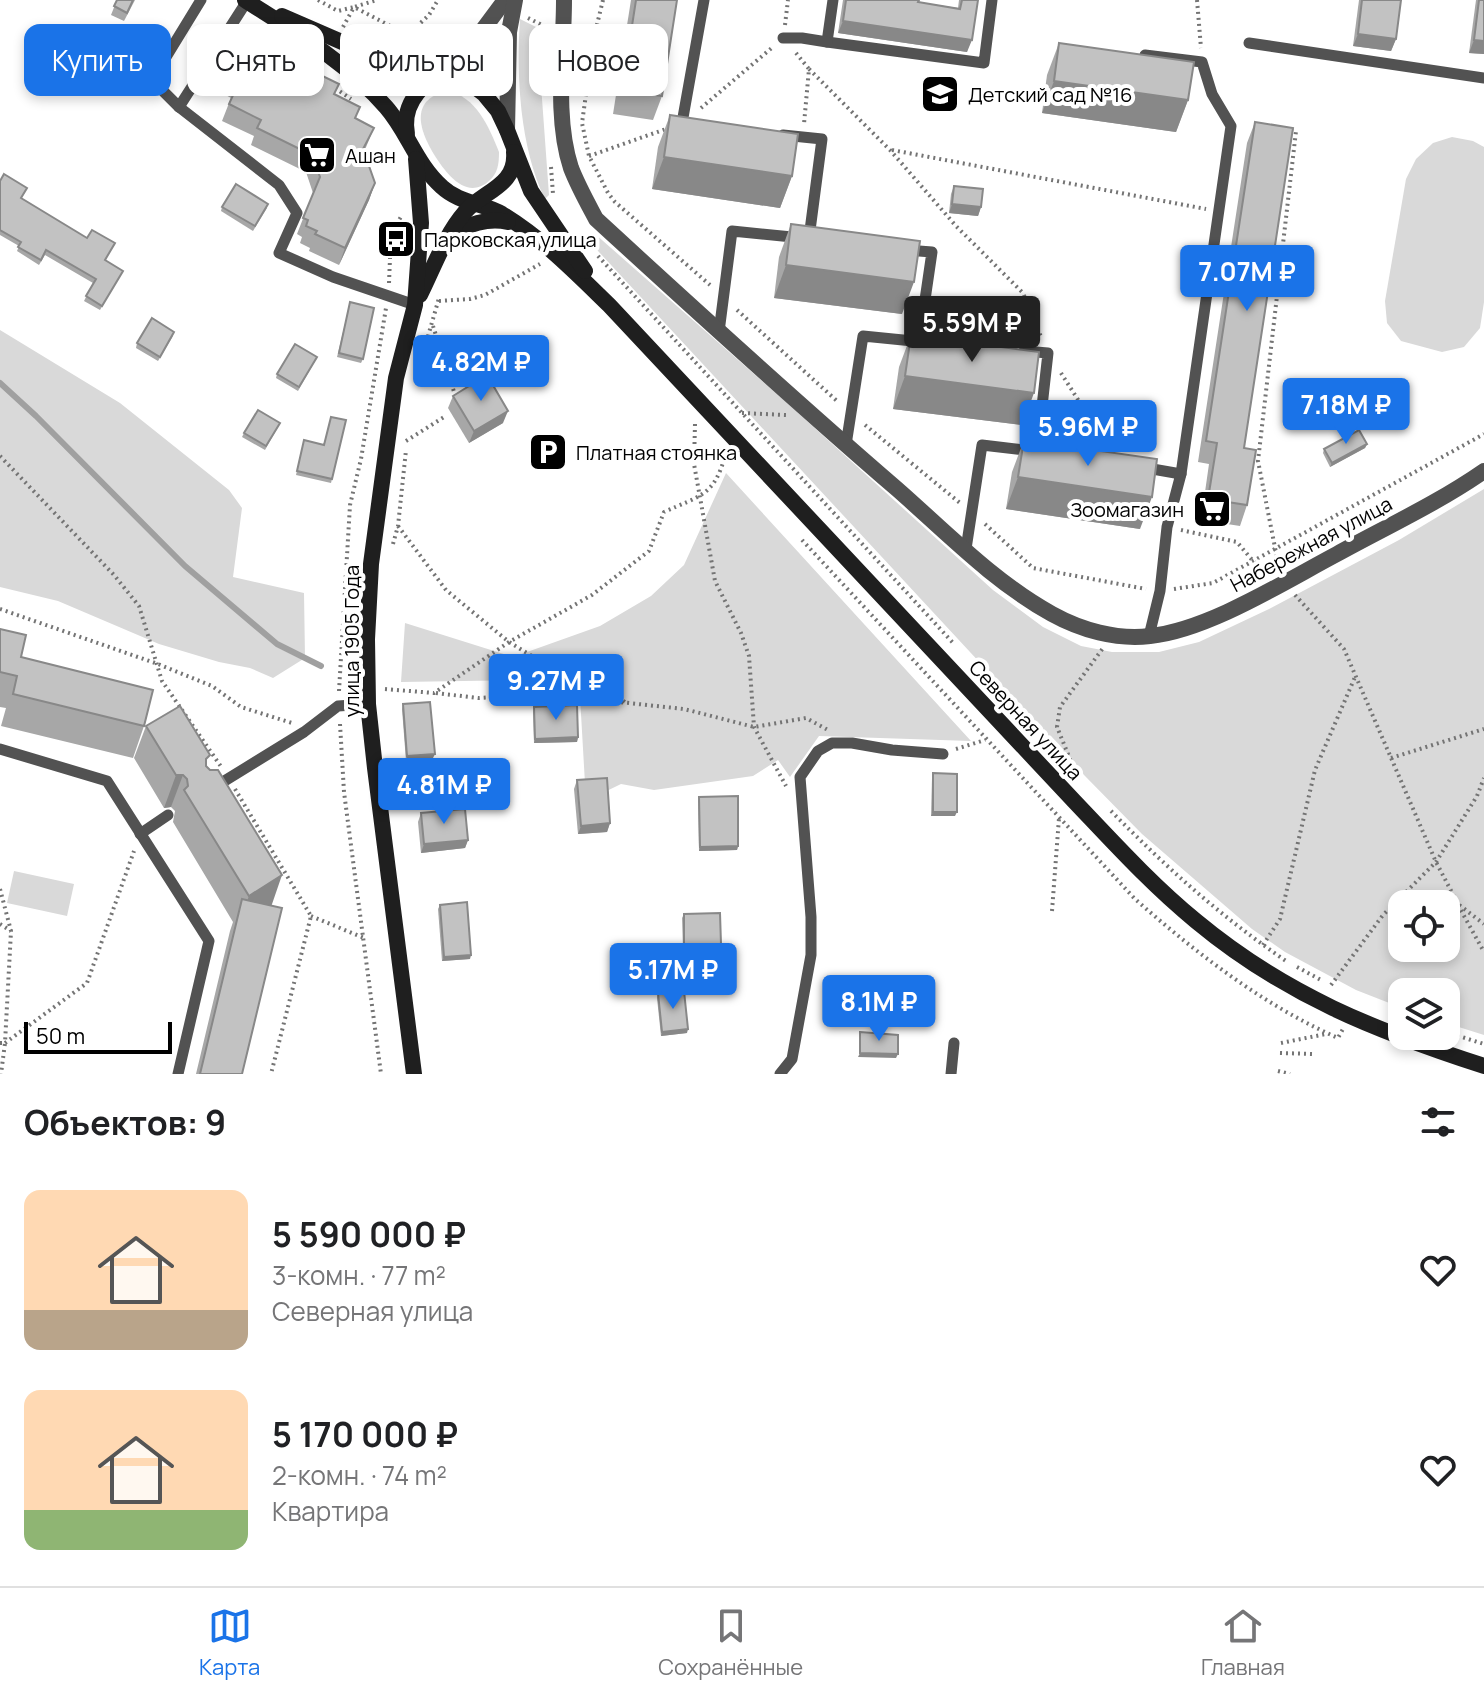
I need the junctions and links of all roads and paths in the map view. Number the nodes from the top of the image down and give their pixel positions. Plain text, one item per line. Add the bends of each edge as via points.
1 (201, 0) edge
2 (246, 0) edge
3 (318, 0) edge
4 (377, 0) edge
5 (438, 0) edge
6 (551, 0) edge
7 (564, 0) edge
8 (603, 0) edge
9 (704, 0) edge
10 (788, 0) edge
11 (833, 0) edge
12 (992, 0) edge
13 (1197, 0) edge
14 (513, 3) edge
15 (354, 7) junction
16 (230, 23) joint
17 (491, 24) edge
18 (541, 24) edge
19 (561, 24) edge
20 (564, 24) edge
21 (783, 38) junction
22 (340, 41) edge
23 (827, 42) junction
24 (1249, 43) dead end
25 (1127, 53) edge
26 (1202, 62) junction
27 (809, 69) junction
28 (1484, 78) edge
29 (326, 83) edge
30 (415, 96) edge
31 (484, 96) edge
32 (562, 96) edge
33 (360, 106) edge
34 (179, 107) junction
35 (682, 123) junction
36 (697, 125) edge
37 (1281, 129) edge
38 (772, 133) edge
39 (510, 136) junction
40 (802, 137) junction
41 (412, 147) junction
42 (890, 150) junction
43 (589, 156) junction
44 (472, 203) junction
45 (403, 204) dead end
46 (1218, 211) junction
47 (402, 216) dead end
48 (519, 226) junction
49 (449, 235) junction
50 (809, 239) junction
51 (825, 241) edge
52 (886, 247) edge
53 (598, 256) dead end
54 (547, 260) dead end
55 (443, 287) dead end
56 (724, 297) junction
57 (439, 301) junction
58 (415, 305) junction
59 (609, 305) junction
60 (432, 324) junction
61 (719, 332) junction
62 (919, 341) junction
63 (934, 343) edge
64 (1005, 349) edge
65 (1048, 353) junction
66 (415, 383) dead end
67 (456, 399) edge
68 (740, 412) junction
69 (853, 415) junction
70 (815, 416) junction
71 (444, 417) dead end
72 (406, 427) dead end
73 (705, 434) dead end
74 (1484, 434) edge
75 (406, 441) junction
76 (846, 445) junction
77 (1037, 451) junction
78 (1051, 454) edge
79 (0, 456) edge
80 (1119, 464) joint
81 (735, 467) dead end
82 (1484, 471) edge
83 (1181, 474) junction
84 (700, 496) junction
85 (972, 513) junction
86 (398, 526) junction
87 (1167, 527) junction
88 (798, 535) dead end
89 (966, 549) junction
90 (391, 551) dead end
91 (1274, 551) junction
92 (1253, 561) junction
93 (1283, 582) junction
94 (1160, 591) junction
95 (0, 609) edge
96 (1112, 635) junction
97 (1149, 636) junction
98 (509, 642) junction
99 (954, 644) dead end
100 (158, 664) junction
101 (385, 675) dead end
102 (1356, 675) junction
103 (434, 693) junction
104 (626, 703) junction
105 (368, 704) junction
106 (754, 727) junction
107 (1484, 729) edge
108 (304, 732) junction
109 (985, 740) junction
110 (852, 743) junction
111 (0, 749) edge
112 (943, 754) joint
113 (1391, 758) junction
114 (1061, 760) dead end
115 (1072, 771) junction
116 (229, 778) junction
117 (1484, 778) edge
118 (1079, 779) dead end
119 (202, 795) edge
120 (802, 807) junction
121 (1107, 808) dead end
122 (168, 815) dead end
123 (1059, 818) junction
124 (140, 834) junction
125 (1436, 862) junction
126 (0, 889) edge
127 (1451, 890) edge
128 (1460, 906) edge
129 (1460, 908) edge
130 (1052, 911) dead end
131 (311, 916) junction
132 (0, 924) edge
133 (1484, 924) edge
134 (11, 931) junction
135 (365, 938) dead end
136 (1263, 945) junction
137 (1484, 952) edge
138 (1328, 1033) junction
139 (1460, 1036) edge
140 (1338, 1038) dead end
141 (3, 1043) edge
142 (954, 1043) dead end
143 (1281, 1043) dead end
144 (1484, 1044) edge
145 (1280, 1053) dead end
146 (1313, 1054) dead end
147 (1484, 1066) edge
148 (1278, 1071) dead end
149 (1, 1074) edge
150 (178, 1074) edge
151 (271, 1074) edge
152 (414, 1074) edge
153 (780, 1074) edge
154 (951, 1074) edge
155 (1290, 1074) edge

1 - 34 lane via 152,80
2 - 16 lane
2 - 22 main road, Северная улица
2 - 41 main road, Северная улица via 366,86
3 - 15 path via 338,11
4 - 15 path
5 - 15 path via 414,29 396,29
6 - 19 street
7 - 20 street
8 - 43 path via 582,123
9 - 35 lane
10 - 21 path
11 - 23 lane
12 - 23 lane via 984,63
13 - 26 path
14 - 17 street
14 - 18 path
14 - 39 street
16 - 34 lane
21 - 23 lane
21 - 27 path
21 - 35 path
24 - 28 lane
25 - 26 lane
26 - 46 lane via 1212,94 1231,126
27 - 40 path
27 - 42 path
29 - 33 path
30 - 41 main road via 405,122
31 - 39 main road, Северная улица
32 - 61 street via 565,141 579,190 596,219
34 - 58 lane via 279,185 297,213 279,253
35 - 36 lane
35 - 43 path
37 - 91 path via 1296,131 1258,461
38 - 40 lane
39 - 44 main road via 514,158 506,179
39 - 59 main road, Северная улица via 531,191
40 - 50 lane via 822,139
41 - 44 main road, Северная улица via 445,190
41 - 58 main road, улица 1905 Года via 421,201
42 - 46 path
42 - 65 path via 1023,293
43 - 56 path via 615,202
44 - 48 main road, Северная улица
44 - 49 main road, улица 1905 Года
45 - 47 path
46 - 83 lane
48 - 49 main road via 486,221
48 - 59 main road, Северная улица
49 - 58 main road, улица 1905 Года
50 - 51 lane
50 - 56 lane via 732,231
52 - 62 lane via 932,252
53 - 68 path
54 - 57 path via 485,295
55 - 57 path
56 - 61 lane
56 - 69 path
57 - 60 path
58 - 105 main road, улица 1905 Года via 396,378 371,564
59 - 147 main road, Северная улица via 1074,801 1196,921 1293,989 1348,1017
60 - 66 path
60 - 67 path
61 - 70 street
62 - 63 lane
62 - 69 lane via 863,336
64 - 65 lane
65 - 77 lane
65 - 80 path
68 - 70 path
68 - 99 path
69 - 76 lane
69 - 85 path
70 - 76 street
71 - 75 path
72 - 75 path
73 - 84 path via 695,424
74 - 91 path
75 - 86 path
76 - 89 street
77 - 78 lane
77 - 85 lane via 982,445
79 - 100 path via 139,606
80 - 83 lane
81 - 84 path via 725,455 714,486
82 - 93 street, Набережная улица
83 - 87 lane
84 - 98 path via 664,512 649,551 592,595
84 - 106 path via 715,581 749,656
85 - 89 lane
85 - 94 path via 1033,568
86 - 90 path
86 - 98 path via 446,590
87 - 92 path via 1237,542
87 - 94 lane
88 - 109 path
89 - 96 street via 1053,614 1085,630
91 - 92 path
91 - 93 path
92 - 93 path
92 - 94 path via 1213,583
93 - 97 street, Набережная улица via 1196,626
93 - 102 path via 1344,649
94 - 97 lane
95 - 100 path
96 - 97 street
96 - 115 path via 1060,707 1057,727
98 - 103 path
98 - 104 path via 553,669 586,671
100 - 108 path
100 - 116 path via 162,681
101 - 103 path via 385,689
102 - 113 path
102 - 136 path via 1315,770 1280,919
103 - 104 path via 478,698 545,694
104 - 106 path via 684,709
105 - 108 lane via 338,706
105 - 152 main road, улица 1905 Года
106 - 110 path via 806,718
106 - 120 path
107 - 113 path
108 - 116 lane
109 - 112 path
109 - 123 path
110 - 112 lane
110 - 120 lane via 832,743 818,751 800,777
111 - 124 lane via 107,781
113 - 125 path
114 - 115 path
115 - 118 path
116 - 119 lane
116 - 131 path
117 - 125 path
120 - 153 lane via 811,955 792,1059
121 - 136 path via 1173,873
122 - 124 lane
123 - 130 path
123 - 138 path via 1135,899 1188,945
124 - 141 path via 87,983
124 - 150 lane via 209,941
125 - 127 path
125 - 136 path via 1383,915 1331,985
126 - 134 path
128 - 133 path
129 - 137 path
131 - 135 path
131 - 151 path
132 - 134 path
134 - 141 path
138 - 140 path
138 - 143 path
139 - 144 path
141 - 149 path
142 - 154 lane
145 - 146 path
148 - 155 path

